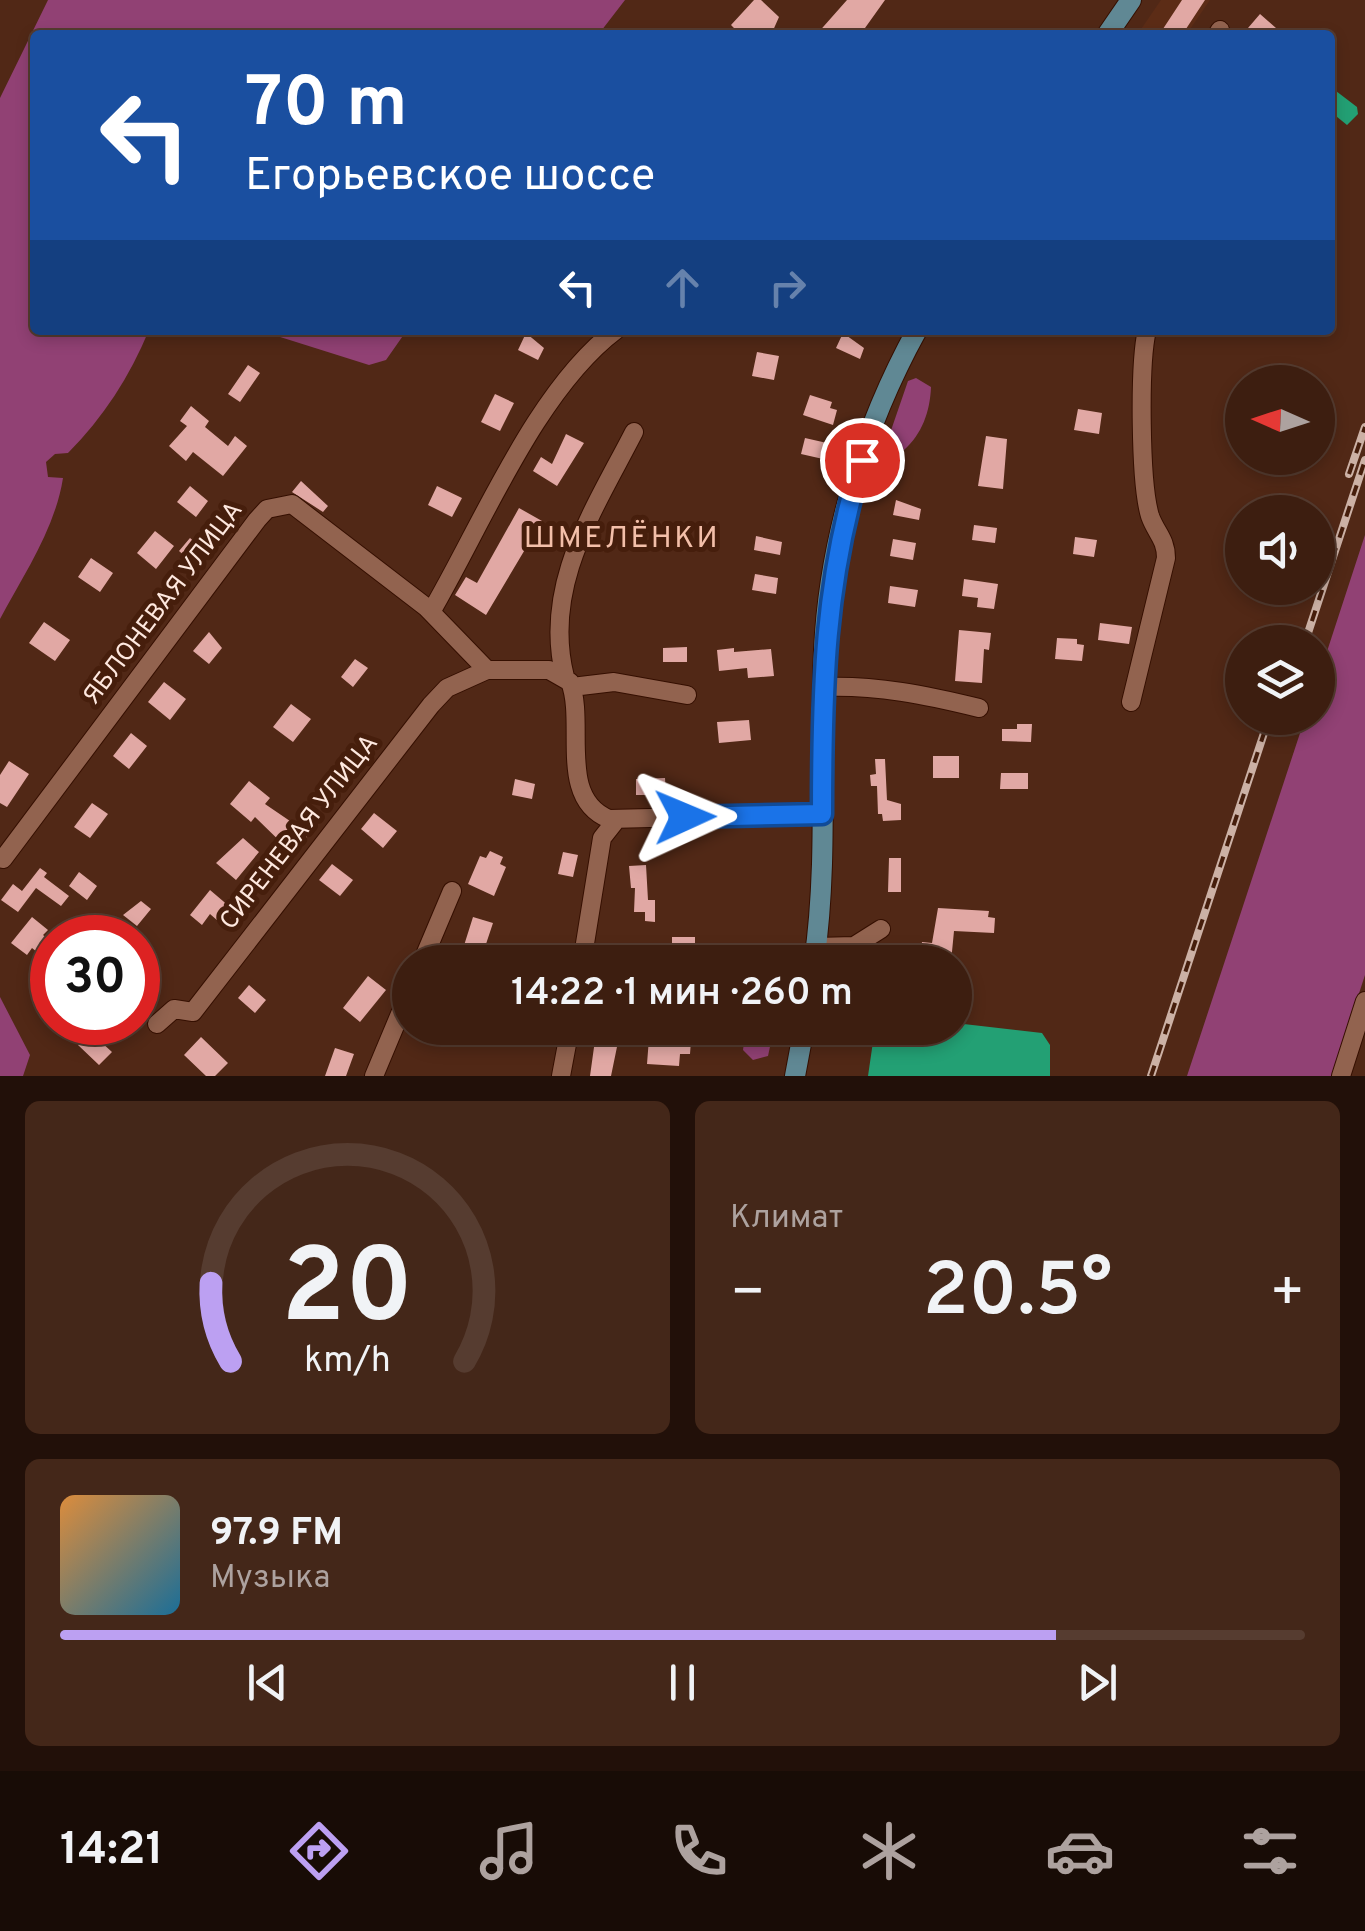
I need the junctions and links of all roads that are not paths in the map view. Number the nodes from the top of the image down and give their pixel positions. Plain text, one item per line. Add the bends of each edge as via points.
1 (1131, 0) edge
2 (1111, 30) edge
3 (610, 335) edge
4 (915, 335) edge
5 (1147, 335) edge
6 (634, 432) dead end
7 (431, 612) junction
8 (487, 670) junction
9 (569, 682) junction
10 (823, 687) junction
11 (687, 695) dead end
12 (1131, 702) dead end
13 (979, 708) dead end
14 (822, 814) junction
15 (616, 819) junction
16 (3, 858) dead end
17 (452, 891) dead end
18 (880, 929) dead end
19 (429, 945) edge
20 (585, 945) edge
21 (815, 945) edge
22 (856, 945) edge
23 (1365, 1004) edge
24 (160, 1021) edge
25 (392, 1033) edge
26 (567, 1045) edge
27 (801, 1045) edge
28 (374, 1076) edge
29 (561, 1076) edge
30 (795, 1076) edge
31 (1341, 1076) edge

1 - 2 main road
3 - 7 street via 588,352 511,464
4 - 10 main road via 871,431 838,542
5 - 12 street via 1147,489 1166,558
6 - 9 street via 565,572 557,645
7 - 8 street, ЯБЛОНЕВАЯ УЛИЦА
7 - 16 street, ЯБЛОНЕВАЯ УЛИЦА via 292,504 268,509
8 - 9 street via 549,670
8 - 24 street, СИРЕНЕВАЯ УЛИЦА via 447,688 431,705 192,1012 174,1009
9 - 11 street
9 - 15 street via 578,719 576,776 598,814
10 - 13 street via 913,692
10 - 14 main road
14 - 15 street
14 - 21 main road
15 - 20 street via 602,838
17 - 19 street
18 - 22 street
23 - 31 street
25 - 28 street
26 - 29 street
27 - 30 main road

